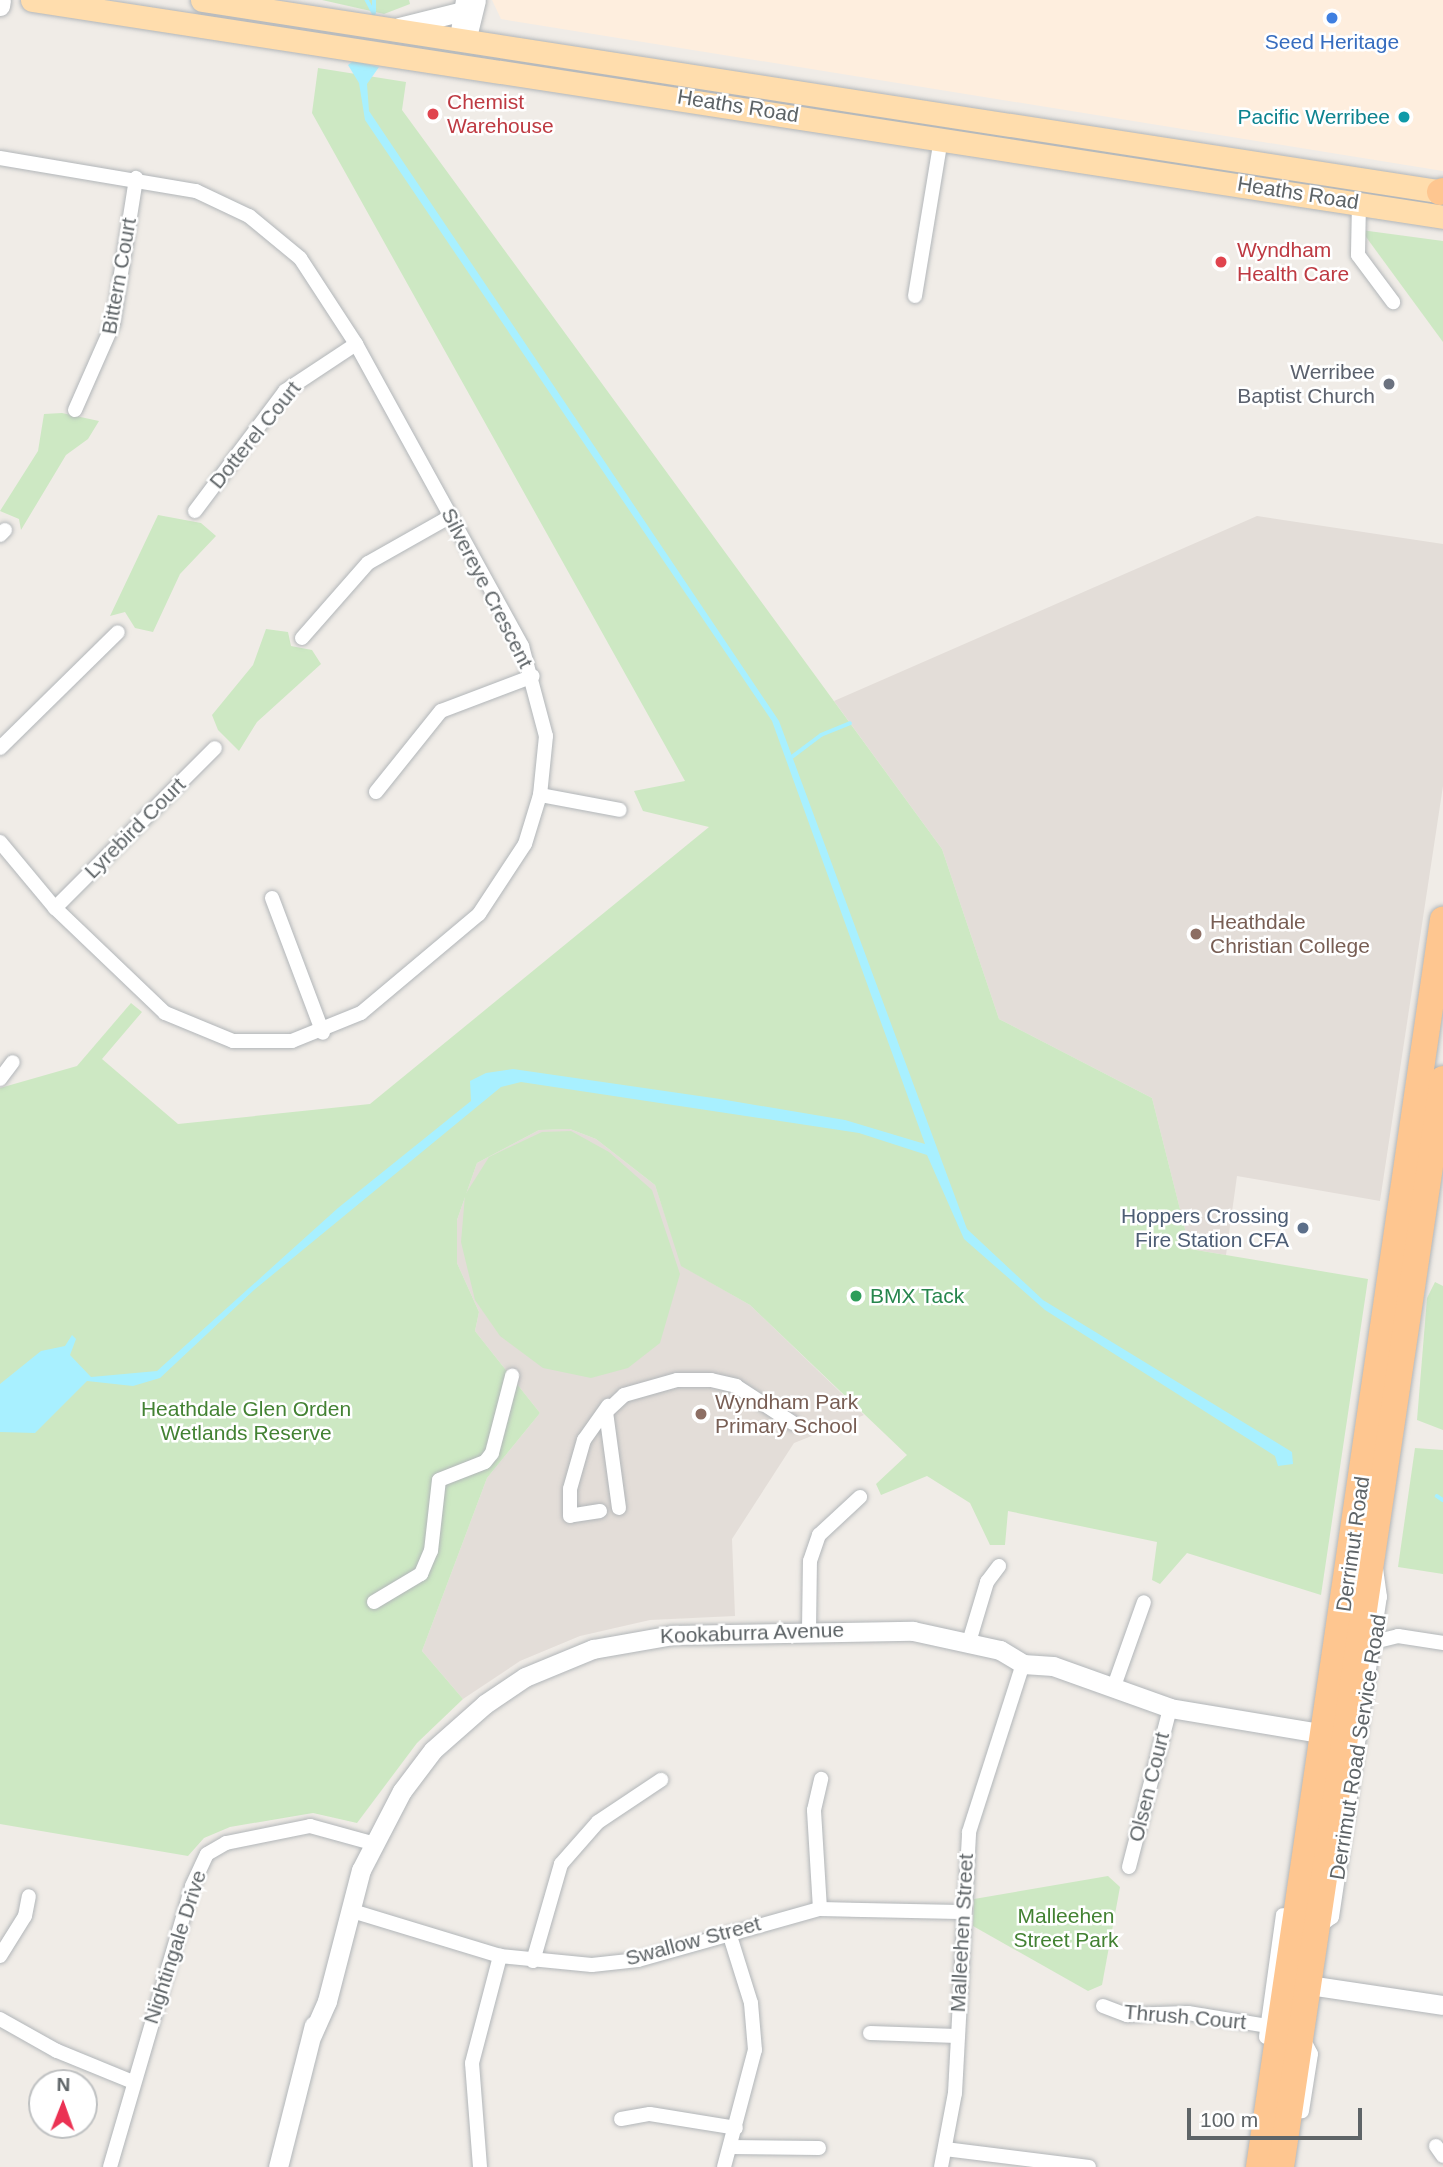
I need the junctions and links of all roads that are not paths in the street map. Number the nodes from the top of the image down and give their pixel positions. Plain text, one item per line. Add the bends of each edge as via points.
1 (1, 0) edge
2 (32, 0) edge
3 (202, 0) edge
4 (468, 4) edge
5 (0, 6) edge
6 (391, 28) junction
7 (466, 41) junction
8 (628, 64) junction
9 (467, 66) junction
10 (624, 90) junction
11 (950, 115) junction
12 (941, 139) junction
13 (0, 158) edge
14 (1322, 173) junction
15 (136, 178) junction
16 (1442, 198) edge
17 (1359, 202) junction
18 (915, 296) dead end
19 (1393, 302) dead end
20 (356, 344) junction
21 (75, 410) dead end
22 (195, 510) dead end
23 (451, 516) junction
24 (118, 632) dead end
25 (302, 638) dead end
26 (533, 676) junction
27 (0, 748) edge
28 (215, 748) dead end
29 (376, 792) dead end
30 (540, 795) junction
31 (620, 810) dead end
32 (0, 842) edge
33 (272, 898) dead end
34 (55, 908) junction
35 (1442, 927) edge
36 (323, 1033) junction
37 (13, 1062) dead end
38 (0, 1079) edge
39 (1442, 1092) edge
40 (1406, 1256) junction
41 (512, 1376) dead end
42 (608, 1406) junction
43 (793, 1423) dead end
44 (860, 1497) dead end
45 (619, 1508) dead end
46 (600, 1511) dead end
47 (1373, 1560) junction
48 (999, 1566) dead end
49 (374, 1602) dead end
50 (1144, 1602) dead end
51 (809, 1630) junction
52 (969, 1642) junction
53 (1374, 1642) junction
54 (1443, 1643) edge
55 (1023, 1664) junction
56 (1113, 1689) junction
57 (1170, 1708) junction
58 (1335, 1735) junction
59 (821, 1779) dead end
60 (661, 1780) dead end
61 (1316, 1790) junction
62 (372, 1843) junction
63 (1129, 1867) dead end
64 (29, 1896) dead end
65 (820, 1909) junction
66 (349, 1910) junction
67 (960, 1912) junction
68 (1318, 1927) junction
69 (729, 1933) junction
70 (0, 1956) edge
71 (500, 1956) junction
72 (533, 1961) junction
73 (1298, 1983) junction
74 (1443, 2005) edge
75 (1103, 2006) dead end
76 (0, 2019) edge
77 (1267, 2026) junction
78 (870, 2033) dead end
79 (957, 2036) junction
80 (1301, 2036) junction
81 (1276, 2051) junction
82 (134, 2076) junction
83 (621, 2119) dead end
84 (736, 2127) junction
85 (730, 2147) junction
86 (819, 2148) dead end
87 (945, 2150) junction
88 (1263, 2163) edge
89 (110, 2167) edge
90 (278, 2167) edge
91 (480, 2167) edge
92 (724, 2167) edge
93 (941, 2167) edge
94 (1089, 2167) edge
95 (1294, 2167) edge

1 - 5 street
2 - 9 main road, Heaths Road
3 - 6 main road, Heaths Road
4 - 6 street
4 - 7 street
6 - 7 main road, Heaths Road
7 - 8 main road, Heaths Road
7 - 9 main road
8 - 10 main road
8 - 11 main road, Heaths Road
9 - 10 main road, Heaths Road
10 - 12 main road, Heaths Road
11 - 12 main road
11 - 14 main road, Heaths Road
12 - 17 main road, Heaths Road
12 - 18 street
13 - 15 street, Silvereye Crescent
14 - 16 main road, Heaths Road
14 - 17 main road via 1351,186
15 - 20 street, Silvereye Crescent via 211,196 268,229 313,273
15 - 21 street, Bittern Court via 113,324
16 - 17 main road, Heaths Road
17 - 19 street via 1357,255
20 - 22 street, Dotterel Court via 285,391
20 - 23 street, Silvereye Crescent
23 - 25 street via 368,564
23 - 26 street, Silvereye Crescent
24 - 27 street
26 - 29 street via 441,711
26 - 30 street, Silvereye Crescent via 546,736
28 - 34 street, Lyrebird Court
30 - 31 street
30 - 36 street, Silvereye Crescent via 509,878 479,914 390,991
32 - 34 street, Silvereye Crescent
33 - 36 street
34 - 36 street, Silvereye Crescent via 113,967 184,1024 264,1043
35 - 40 highway, Derrimut Road
37 - 38 street
39 - 40 highway, Derrimut Road
40 - 47 highway, Derrimut Road
40 - 58 highway, Derrimut Road via 1329,1701
41 - 49 street via 492,1453 485,1462 439,1480 431,1551 422,1574
42 - 43 street via 635,1390 711,1380 736,1386
42 - 45 street
42 - 46 street via 584,1440 570,1489 570,1516
44 - 51 street via 819,1535 810,1561
47 - 53 street, Derrimut Road Service Road via 1381,1588
47 - 58 highway, Derrimut Road
48 - 52 street via 987,1582
50 - 56 street
51 - 52 street, Kookaburra Avenue via 913,1631
51 - 62 street, Kookaburra Avenue via 634,1638 525,1677 433,1750
52 - 55 street, Kookaburra Avenue
53 - 54 street via 1398,1636
53 - 68 street, Derrimut Road Service Road via 1332,1917
55 - 56 street, Kookaburra Avenue via 1053,1666
55 - 67 street, Malleehen Street via 969,1832
56 - 57 street, Kookaburra Avenue
57 - 58 street, Kookaburra Avenue
57 - 63 street, Olsen Court
58 - 61 highway, Derrimut Road
58 - 68 highway, Derrimut Road
59 - 65 street via 814,1810
60 - 72 street via 598,1822 561,1864
61 - 73 highway, Derrimut Road
61 - 77 street, Derrimut Road Service Road via 1301,1803
62 - 66 street, Kookaburra Avenue
62 - 82 street, Nightingale Drive via 310,1826 226,1843 207,1854
64 - 70 street via 25,1916
65 - 67 street, Swallow Street
65 - 69 street, Swallow Street
66 - 71 street, Swallow Street
66 - 90 street, Kookaburra Avenue via 319,1991
67 - 79 street, Malleehen Street
68 - 73 highway, Derrimut Road
69 - 72 street, Swallow Street via 638,1960
69 - 84 street via 755,2032 753,2070
71 - 72 street, Swallow Street
71 - 91 street via 472,2063
73 - 74 street
73 - 80 highway, Derrimut Road
73 - 81 highway, Derrimut Road
75 - 77 street, Thrush Court via 1127,2015 1198,2014
76 - 82 street via 92,2063
77 - 88 street, Derrimut Road Service Road via 1253,2118
78 - 79 street
79 - 87 street, Malleehen Street
80 - 81 highway via 1289,2038
80 - 88 highway, Derrimut Road
80 - 95 street via 1311,2054
81 - 88 highway, Derrimut Road
82 - 89 street, Nightingale Drive
83 - 84 street via 650,2114
84 - 85 street
85 - 86 street
85 - 92 street
87 - 93 street, Malleehen Street
87 - 94 street

